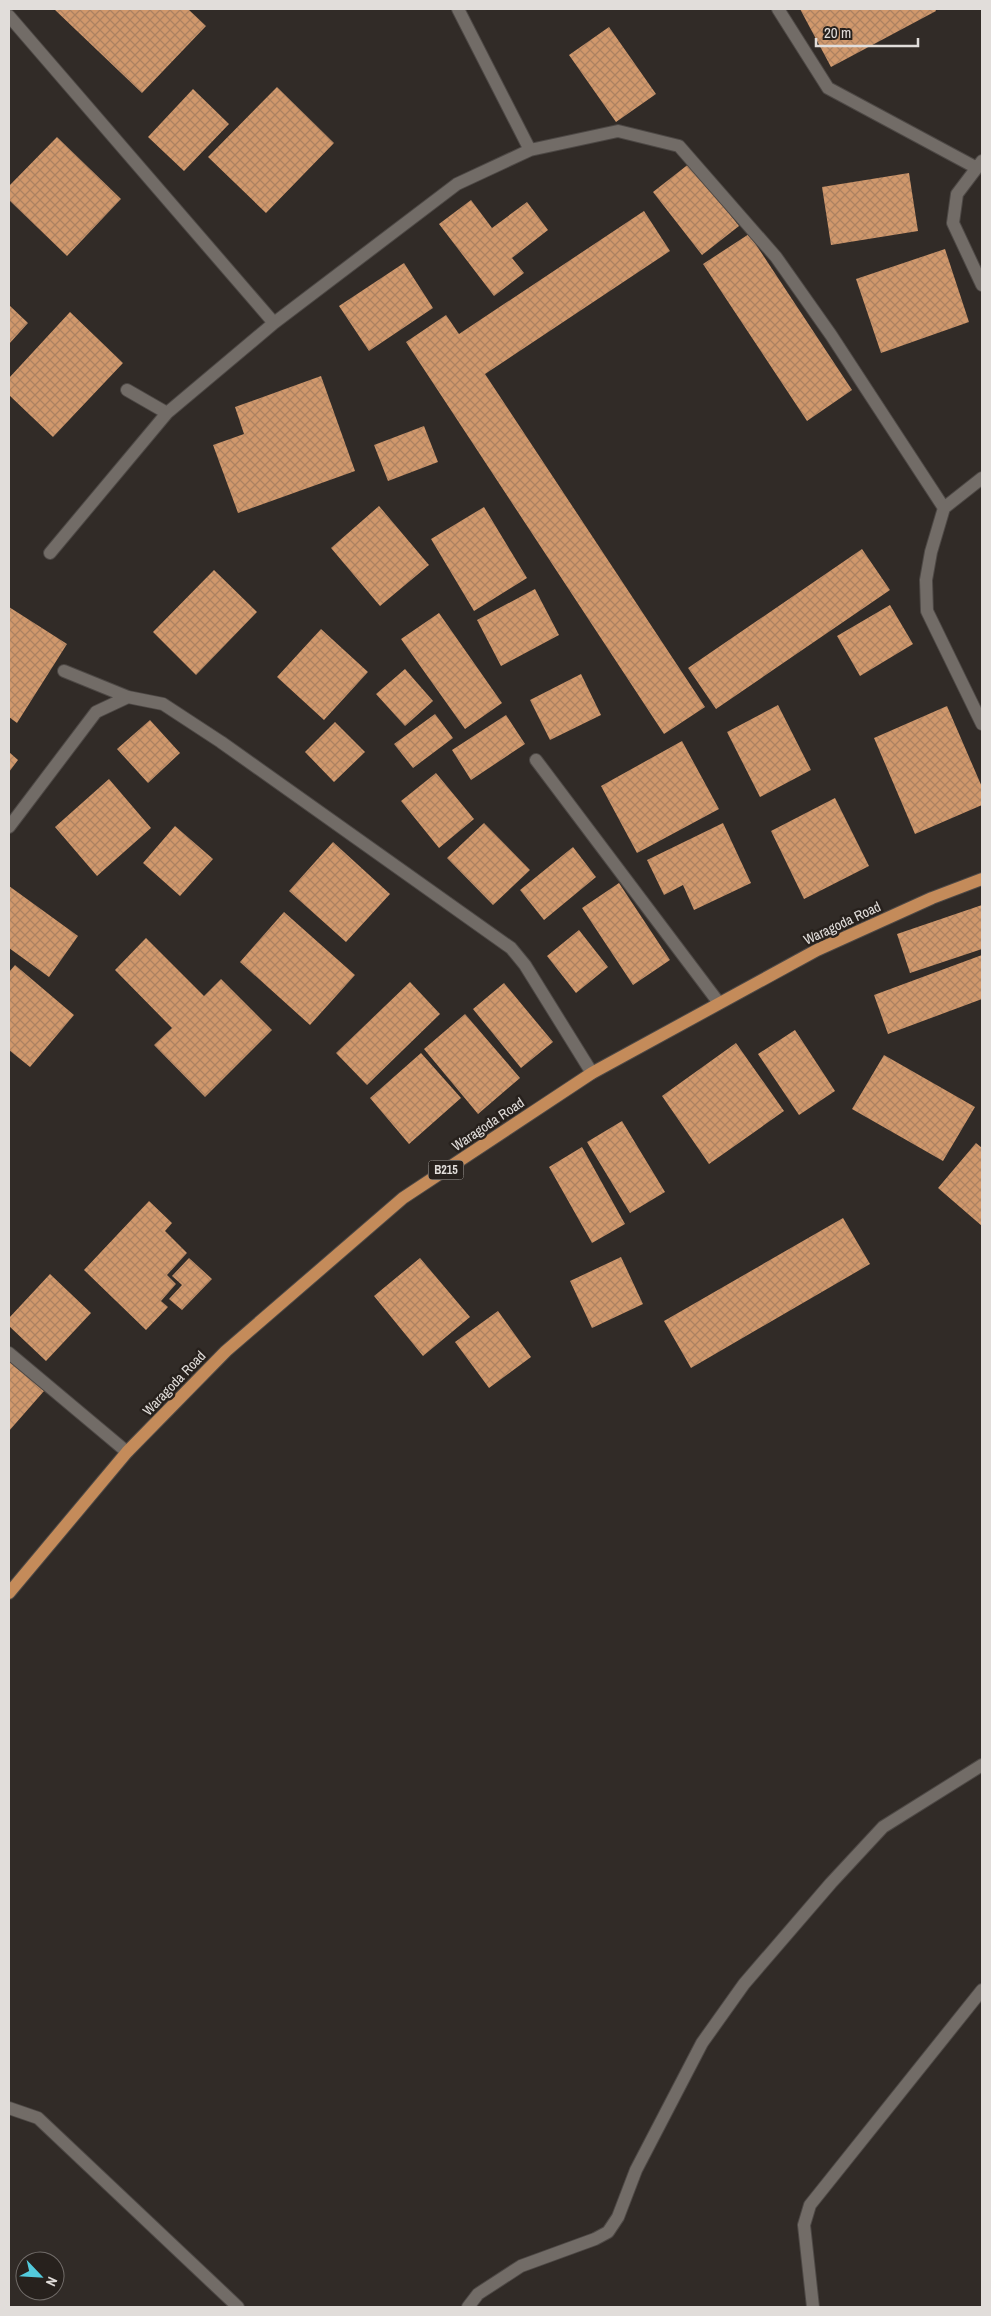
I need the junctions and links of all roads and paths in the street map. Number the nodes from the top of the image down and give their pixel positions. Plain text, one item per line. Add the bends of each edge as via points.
1 (458, 9) edge
2 (778, 9) edge
3 (9, 16) edge
4 (530, 150) junction
5 (979, 164) edge
6 (982, 285) edge
7 (274, 323) junction
8 (128, 390) dead end
9 (167, 413) junction
10 (982, 478) edge
11 (944, 508) junction
12 (50, 553) dead end
13 (64, 671) dead end
14 (128, 698) junction
15 (982, 724) edge
16 (536, 760) dead end
17 (9, 827) edge
18 (982, 879) edge
19 (719, 1003) junction
20 (592, 1073) junction
21 (9, 1353) edge
22 (127, 1452) junction
23 (9, 1593) edge
24 (982, 1765) edge
25 (982, 1990) edge
26 (9, 2108) edge
27 (238, 2307) edge
28 (468, 2307) edge
29 (813, 2307) edge

1 - 4 street
2 - 5 street via 828,88
3 - 7 street
4 - 7 street via 457,184
4 - 11 street via 618,131 680,146 776,257
5 - 6 street via 957,194 953,224
7 - 9 street
8 - 9 street
9 - 12 street
10 - 11 street
11 - 15 street via 927,571 926,610
13 - 14 street
14 - 17 street via 96,712
14 - 20 street via 163,704 499,938 525,965
16 - 19 street
18 - 19 main road, Waragoda Road / B215 via 817,950
19 - 20 main road, Waragoda Road / B215
20 - 22 main road, Waragoda Road / B215 via 403,1198 226,1351
21 - 22 street
22 - 23 main road, Waragoda Road / B215
24 - 28 street via 883,1827 744,1984 702,2043 636,2170 618,2217 608,2232 521,2266 478,2294
25 - 29 street via 810,2206 804,2225
26 - 27 street via 38,2118

